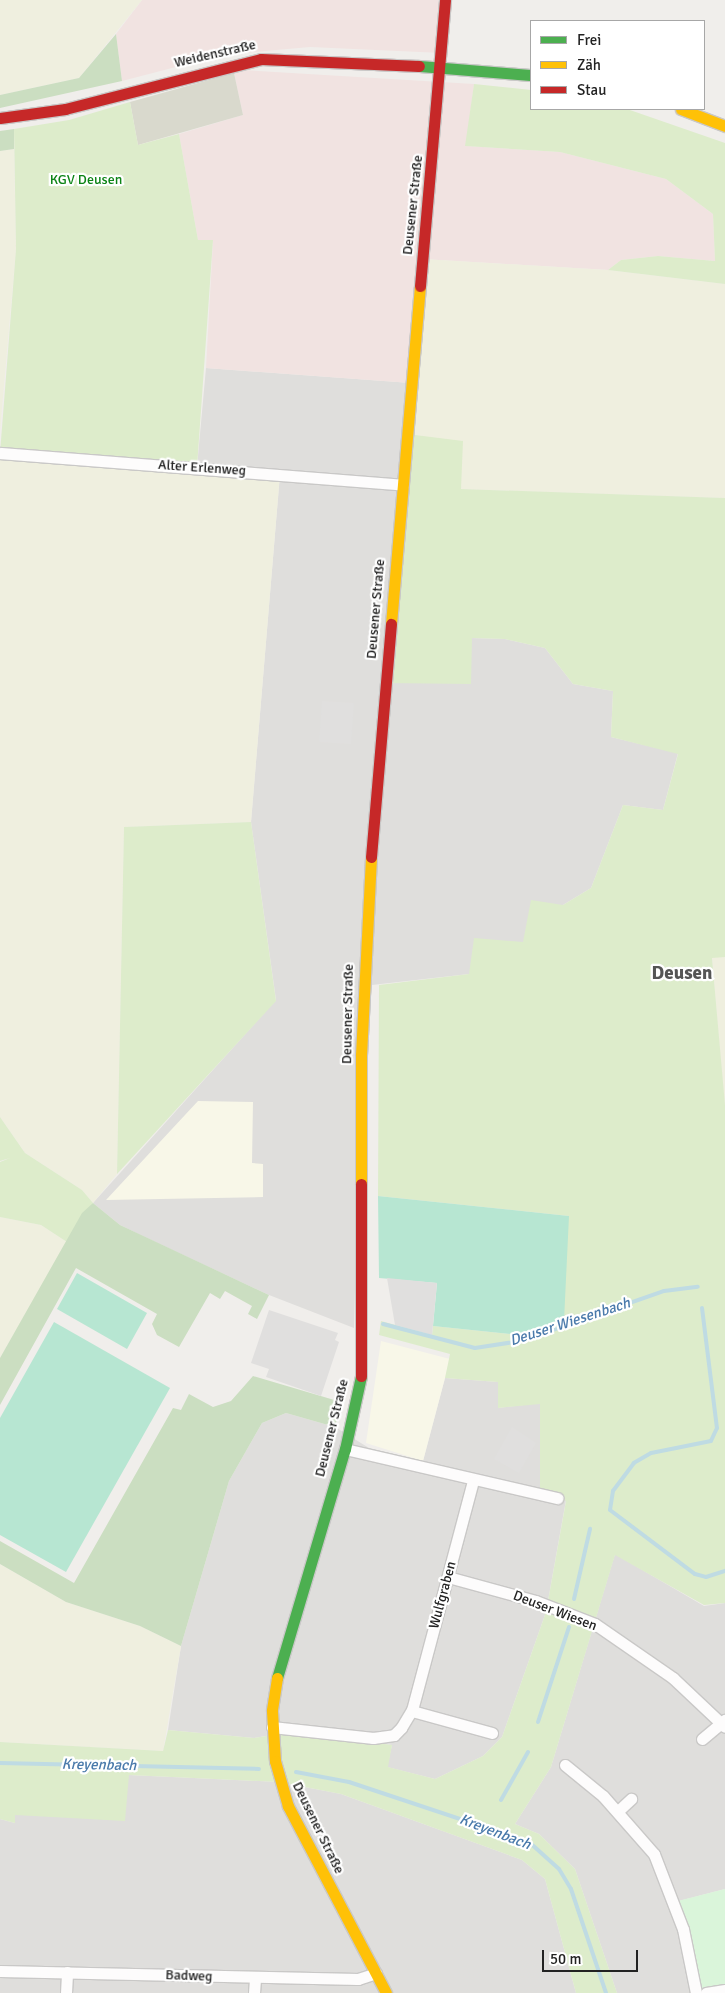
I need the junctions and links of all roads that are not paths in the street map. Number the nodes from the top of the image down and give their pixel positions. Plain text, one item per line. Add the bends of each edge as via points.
1 (445, 0) edge
2 (442, 66) junction
3 (530, 75) edge
4 (684, 110) edge
5 (0, 118) edge
6 (725, 126) edge
7 (0, 453) edge
8 (403, 485) junction
9 (345, 1449) junction
10 (473, 1480) junction
11 (557, 1498) dead end
12 (448, 1577) junction
13 (412, 1711) junction
14 (724, 1723) edge
15 (272, 1727) junction
16 (492, 1733) dead end
17 (702, 1739) dead end
18 (565, 1765) dead end
19 (631, 1799) dead end
20 (618, 1811) junction
21 (0, 1971) edge
22 (67, 1972) junction
23 (376, 1972) junction
24 (255, 1978) junction
25 (725, 1990) edge
26 (66, 1993) edge
27 (254, 1993) edge
28 (386, 1993) edge
29 (696, 1993) edge
30 (706, 1993) edge

1 - 2 street, Deusener Straße
2 - 3 street, Weidenstraße
2 - 5 street, Weidenstraße via 313,58 245,60 65,109
2 - 8 street, Deusener Straße
4 - 6 street
7 - 8 street, Alter Erlenweg
8 - 9 street, Deusener Straße via 363,985 362,1356
9 - 10 street
9 - 15 street, Deusener Straße via 278,1667
10 - 11 street
10 - 12 street, Wulfgraben
12 - 13 street, Wulfgraben
12 - 14 street, Deuser Wiesen via 536,1601 595,1624 637,1649
13 - 15 street, Wulfgraben via 401,1728 386,1737
13 - 16 street
14 - 17 street, Deuser Wiesen
15 - 23 street, Deusener Straße via 279,1782 288,1806
18 - 20 street
19 - 20 street
20 - 29 street via 654,1854 683,1929
21 - 22 street, Badweg
22 - 24 street, Badweg
22 - 26 street
23 - 24 street, Badweg via 358,1978
23 - 28 street, Deusener Straße
24 - 27 street
25 - 30 street

